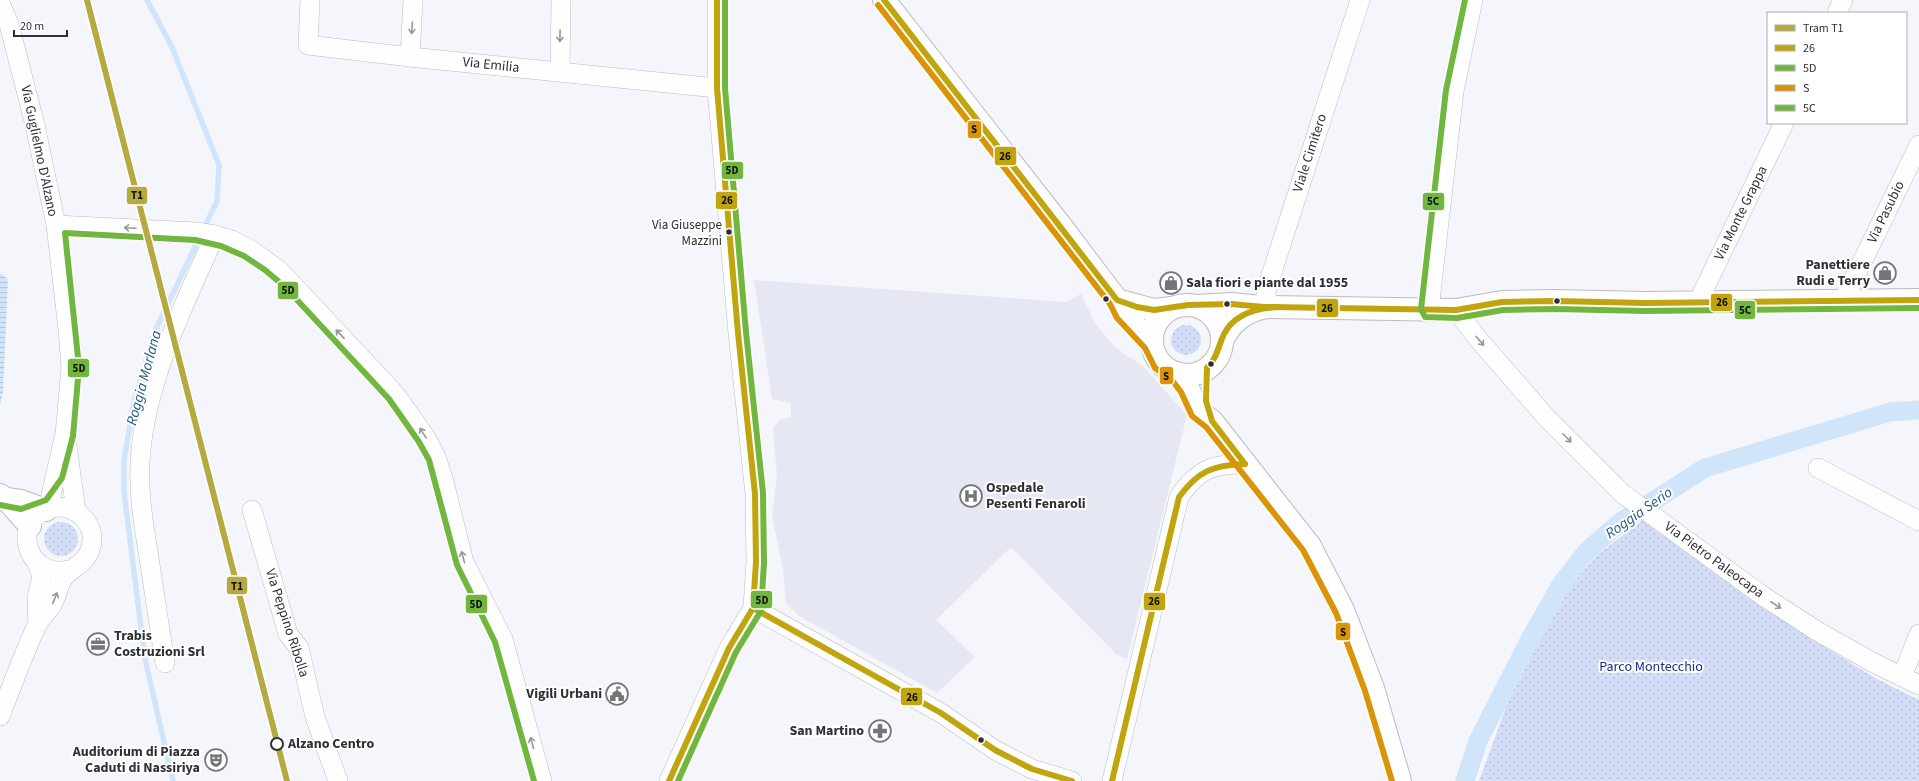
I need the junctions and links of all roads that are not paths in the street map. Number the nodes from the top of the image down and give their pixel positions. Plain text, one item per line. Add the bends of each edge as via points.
1 (310, 0) edge
2 (413, 0) edge
3 (561, 0) edge
4 (718, 0) edge
5 (884, 0) edge
6 (1360, 0) edge
7 (1473, 0) edge
8 (1843, 0) edge
9 (0, 3) edge
10 (1837, 12) edge
11 (410, 57) junction
12 (560, 71) junction
13 (717, 88) junction
14 (1784, 124) edge
15 (1919, 145) edge
16 (56, 225) junction
17 (215, 235) junction
18 (1117, 300) junction
19 (1919, 300) edge
20 (1843, 301) junction
21 (1698, 302) junction
22 (1197, 306) junction
23 (1265, 307) junction
24 (1172, 308) junction
25 (1429, 310) junction
26 (1456, 310) junction
27 (1222, 341) junction
28 (1152, 344) junction
29 (1207, 368) junction
30 (1177, 373) junction
31 (1212, 421) junction
32 (65, 434) junction
33 (1245, 464) junction
34 (1818, 468) dead end
35 (55, 476) junction
36 (10, 501) edge
37 (48, 509) junction
38 (252, 510) dead end
39 (76, 511) junction
40 (1919, 520) edge
41 (30, 526) junction
42 (37, 563) junction
43 (70, 570) junction
44 (753, 608) junction
45 (38, 624) junction
46 (1919, 634) edge
47 (165, 663) dead end
48 (1911, 681) edge
49 (0, 716) edge
50 (338, 781) edge
51 (542, 781) edge
52 (669, 781) edge
53 (1072, 781) edge
54 (1112, 781) edge
55 (1400, 781) edge

1 - 11 street, Via Emilia via 308,45
2 -> 11 street
3 -> 12 street
4 - 13 street
5 - 18 street
6 - 23 street, Viale Cimitero via 1266,291
7 - 25 street via 1454,91
8 - 10 street
9 - 16 street, Via Guglielmo D'Alzano via 9,24 33,118
11 - 12 street, Via Emilia
12 - 13 street, Via Emilia
13 - 44 street via 755,494 756,562
14 - 21 street, Via Monte Grappa
15 - 20 street, Via Pasubio
17 -> 16 street, Via Guglielmo D'Alzano
16 - 32 street via 69,340 70,368
17 - 47 street via 176,324 163,361 146,418 141,450 140,487 143,517
51 -> 17 street, Via Guglielmo D'Alzano via 503,640 464,562 444,482 436,457 426,438 396,394 291,281 251,250
18 - 24 street via 1154,310
18 - 28 street via 1124,313
19 - 20 street
20 - 21 street
21 - 26 street via 1502,302
22 - 23 street via 1231,304
22 - 24 street
22 - 27 street via 1212,316 1219,328
23 - 25 street
23 - 27 street via 1253,310 1234,322
24 - 28 street via 1158,320
25 - 26 street
26 -> 48 street, Via Pietro Paleocapa via 1546,417 1623,494 1763,596 1874,664
27 - 29 street via 1217,356
28 - 30 street via 1160,362
29 - 30 street via 1192,374
29 - 31 street via 1206,401
30 - 31 street via 1188,388 1198,411
31 - 33 street
32 - 35 street
32 - 39 street
33 - 54 street via 1219,465 1207,469 1188,484 1179,497
33 - 55 street via 1310,546 1343,610 1373,688
34 - 40 street
35 - 36 street via 41,494
35 - 37 street
36 - 37 street
36 - 41 street
37 - 39 street via 62,507
37 - 41 street via 39,514
38 - 50 street, Via Peppino Ribolla via 288,634 298,648 316,717
39 - 43 street via 88,524 92,541 86,558
41 - 42 street via 28,547
42 - 43 street via 50,571
42 - 45 street via 42,577 38,598
45 -> 43 street via 53,603 61,581
44 - 52 street via 729,648
44 - 53 street via 941,713 995,750 1032,769
45 - 49 street
46 - 48 street

